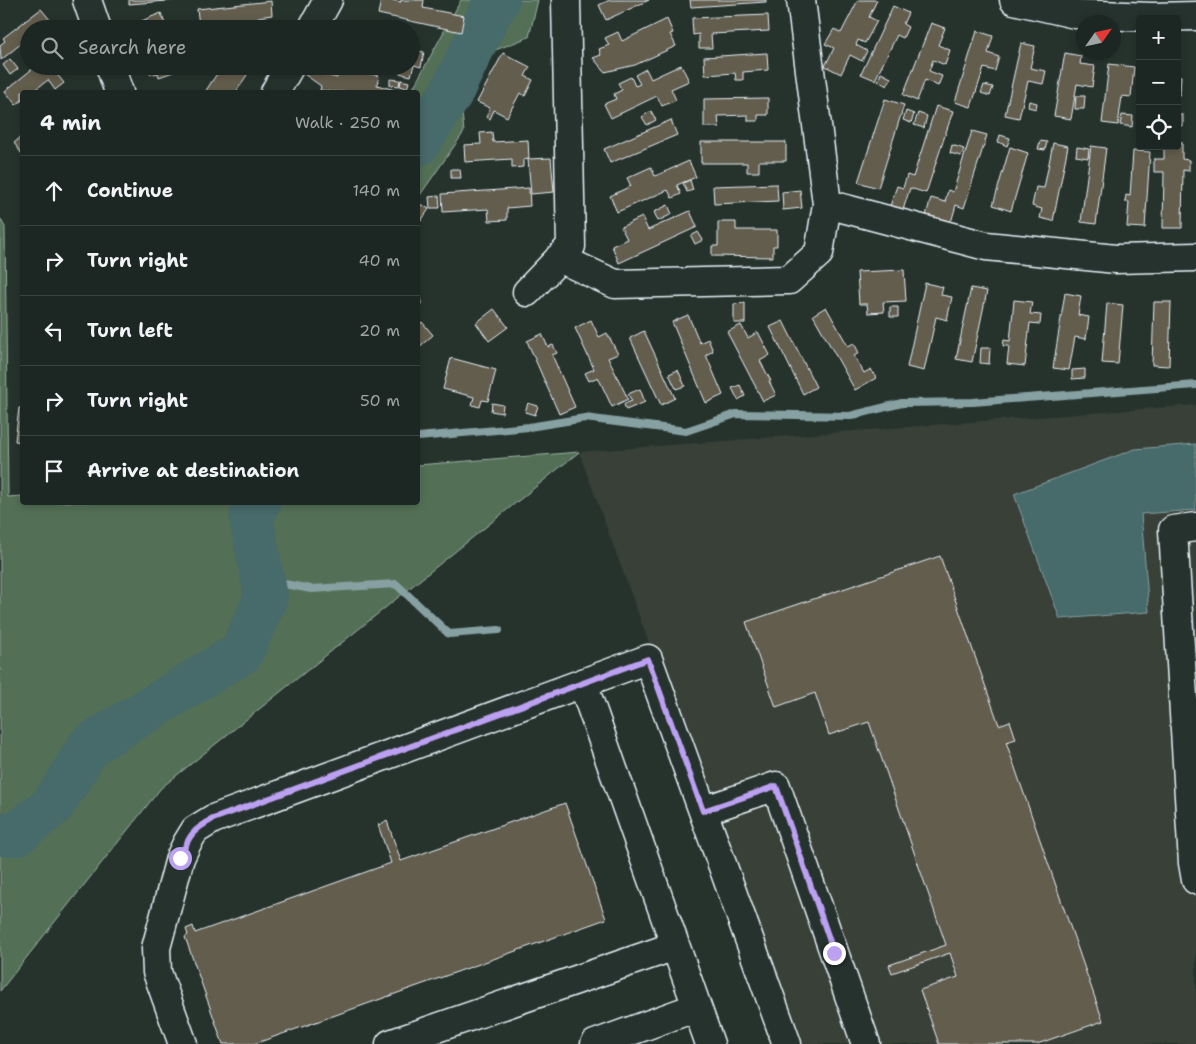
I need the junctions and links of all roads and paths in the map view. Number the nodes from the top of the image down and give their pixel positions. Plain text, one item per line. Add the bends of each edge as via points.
1 (87, 0) edge
2 (328, 0) edge
3 (566, 0) edge
4 (801, 0) edge
5 (1014, 0) edge
6 (1196, 16) edge
7 (94, 20) edge
8 (317, 20) edge
9 (113, 75) edge
10 (285, 75) edge
11 (118, 90) edge
12 (276, 90) edge
13 (828, 204) junction
14 (1196, 257) edge
15 (559, 258) junction
16 (527, 292) dead end
17 (1196, 527) edge
18 (583, 684) junction
19 (703, 811) junction
20 (1196, 880) edge
21 (675, 946) junction
22 (697, 1007) junction
23 (183, 1044) edge
24 (390, 1044) edge
25 (594, 1044) edge
26 (710, 1044) edge
27 (788, 1044) edge
28 (866, 1044) edge

1 - 7 lane
2 - 8 lane
3 - 15 lane via 571,246
4 - 13 lane
5 - 6 lane via 1075,14
9 - 11 lane
10 - 12 lane
13 - 14 lane via 986,246 1116,259
13 - 15 lane via 819,253 789,280 615,284
15 - 16 lane
17 - 20 lane via 1173,530
18 - 19 lane via 648,659
18 - 21 lane
18 - 23 lane via 213,819 195,830 180,858 156,948 157,972
19 - 27 lane
19 - 28 lane via 776,786
21 - 22 lane
21 - 24 lane
22 - 25 lane
22 - 26 lane

